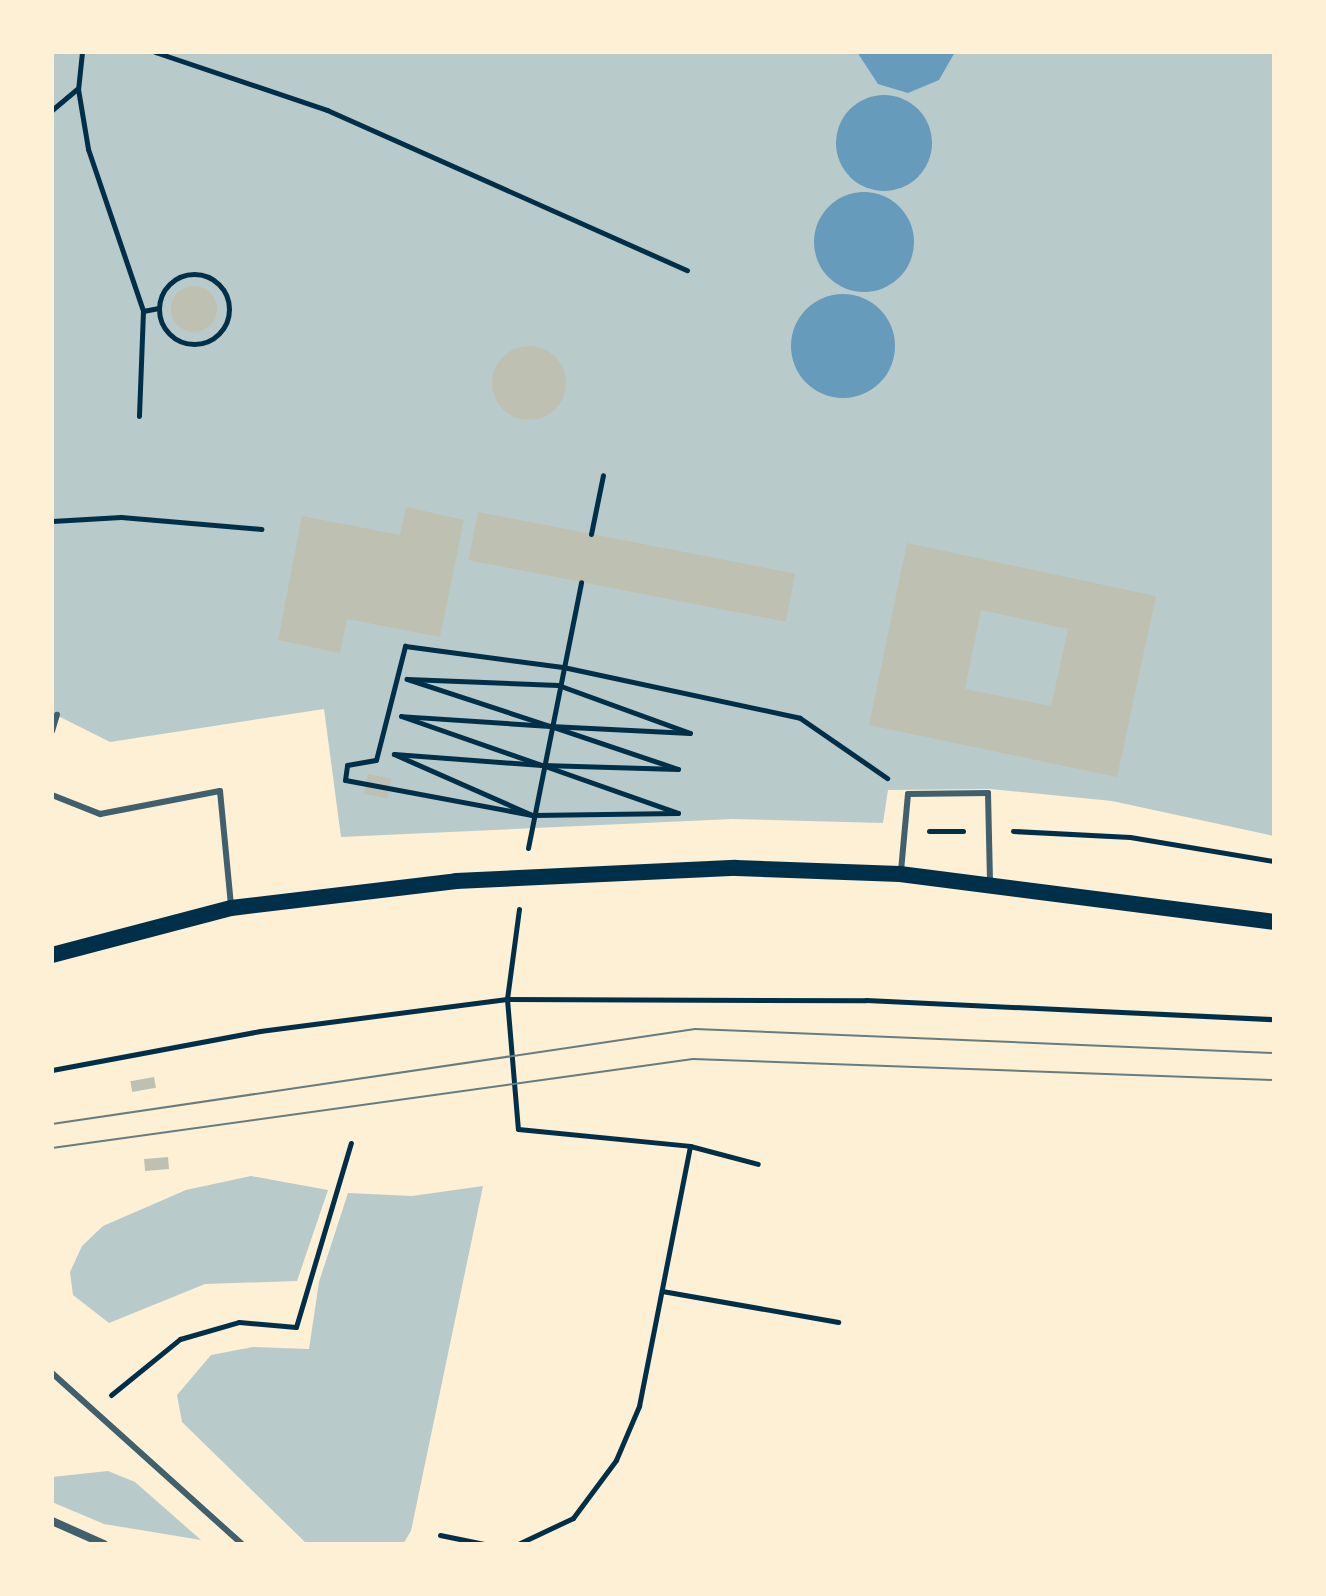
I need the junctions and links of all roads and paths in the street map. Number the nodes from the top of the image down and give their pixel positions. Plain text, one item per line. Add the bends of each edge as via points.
1 (82, 52) edge
2 (155, 52) edge
3 (78, 89) junction
4 (52, 110) edge
5 (687, 270) dead end
6 (159, 308) junction
7 (143, 311) junction
8 (139, 416) dead end
9 (603, 475) dead end
10 (52, 521) edge
11 (261, 529) dead end
12 (591, 534) dead end
13 (581, 582) dead end
14 (563, 667) junction
15 (558, 685) junction
16 (57, 715) dead end
17 (550, 726) junction
18 (52, 731) edge
19 (542, 765) junction
20 (908, 794) junction
21 (52, 795) edge
22 (532, 815) junction
23 (993, 830) junction
24 (904, 832) junction
25 (527, 856) dead end
26 (1274, 861) edge
27 (900, 874) junction
28 (990, 885) junction
29 (521, 898) dead end
30 (231, 908) junction
31 (1274, 922) edge
32 (52, 955) edge
33 (507, 999) junction
34 (1274, 1019) edge
35 (52, 1070) edge
36 (351, 1143) dead end
37 (690, 1146) junction
38 (758, 1164) dead end
39 (661, 1291) junction
40 (838, 1322) dead end
41 (52, 1373) edge
42 (95, 1412) junction
43 (52, 1521) edge
44 (440, 1535) dead end
45 (104, 1544) edge
46 (242, 1544) edge
47 (484, 1544) edge
48 (518, 1544) edge

1 - 3 path
2 - 5 path via 327,110
3 - 4 path
3 - 7 path via 88,149
6 - 6 path via 173,281 195,275 218,284 228,305 215,337 192,344 170,334
6 - 7 path
7 - 8 path
9 - 12 path
10 - 11 path via 121,517
13 - 14 path
14 - 15 path
14 - 20 path via 800,718
14 - 22 path via 405,646 376,760 347,765 345,780
15 - 17 path
15 - 17 path via 690,733
15 - 17 path via 407,679
16 - 18 lane
17 - 19 path
17 - 19 path via 678,769
17 - 19 path via 401,716
19 - 22 path
19 - 22 path via 678,813
19 - 22 path via 394,754
20 - 23 lane via 988,793
20 - 24 lane
21 - 30 lane via 100,814 220,791
22 - 25 path
23 - 24 path
23 - 26 path via 1130,837
23 - 28 lane
24 - 27 lane
27 - 28 main road
27 - 30 main road via 736,868 569,874 456,881
28 - 31 main road
29 - 33 path
30 - 32 main road
33 - 34 path via 866,1000
33 - 35 path via 260,1031
33 - 37 path via 518,1129
36 - 42 path via 296,1327 239,1322 180,1339 142,1363
37 - 38 path
37 - 39 path
39 - 40 path
39 - 48 path via 639,1406 616,1460 573,1518
41 - 42 lane
42 - 46 lane
43 - 45 street
44 - 47 path

